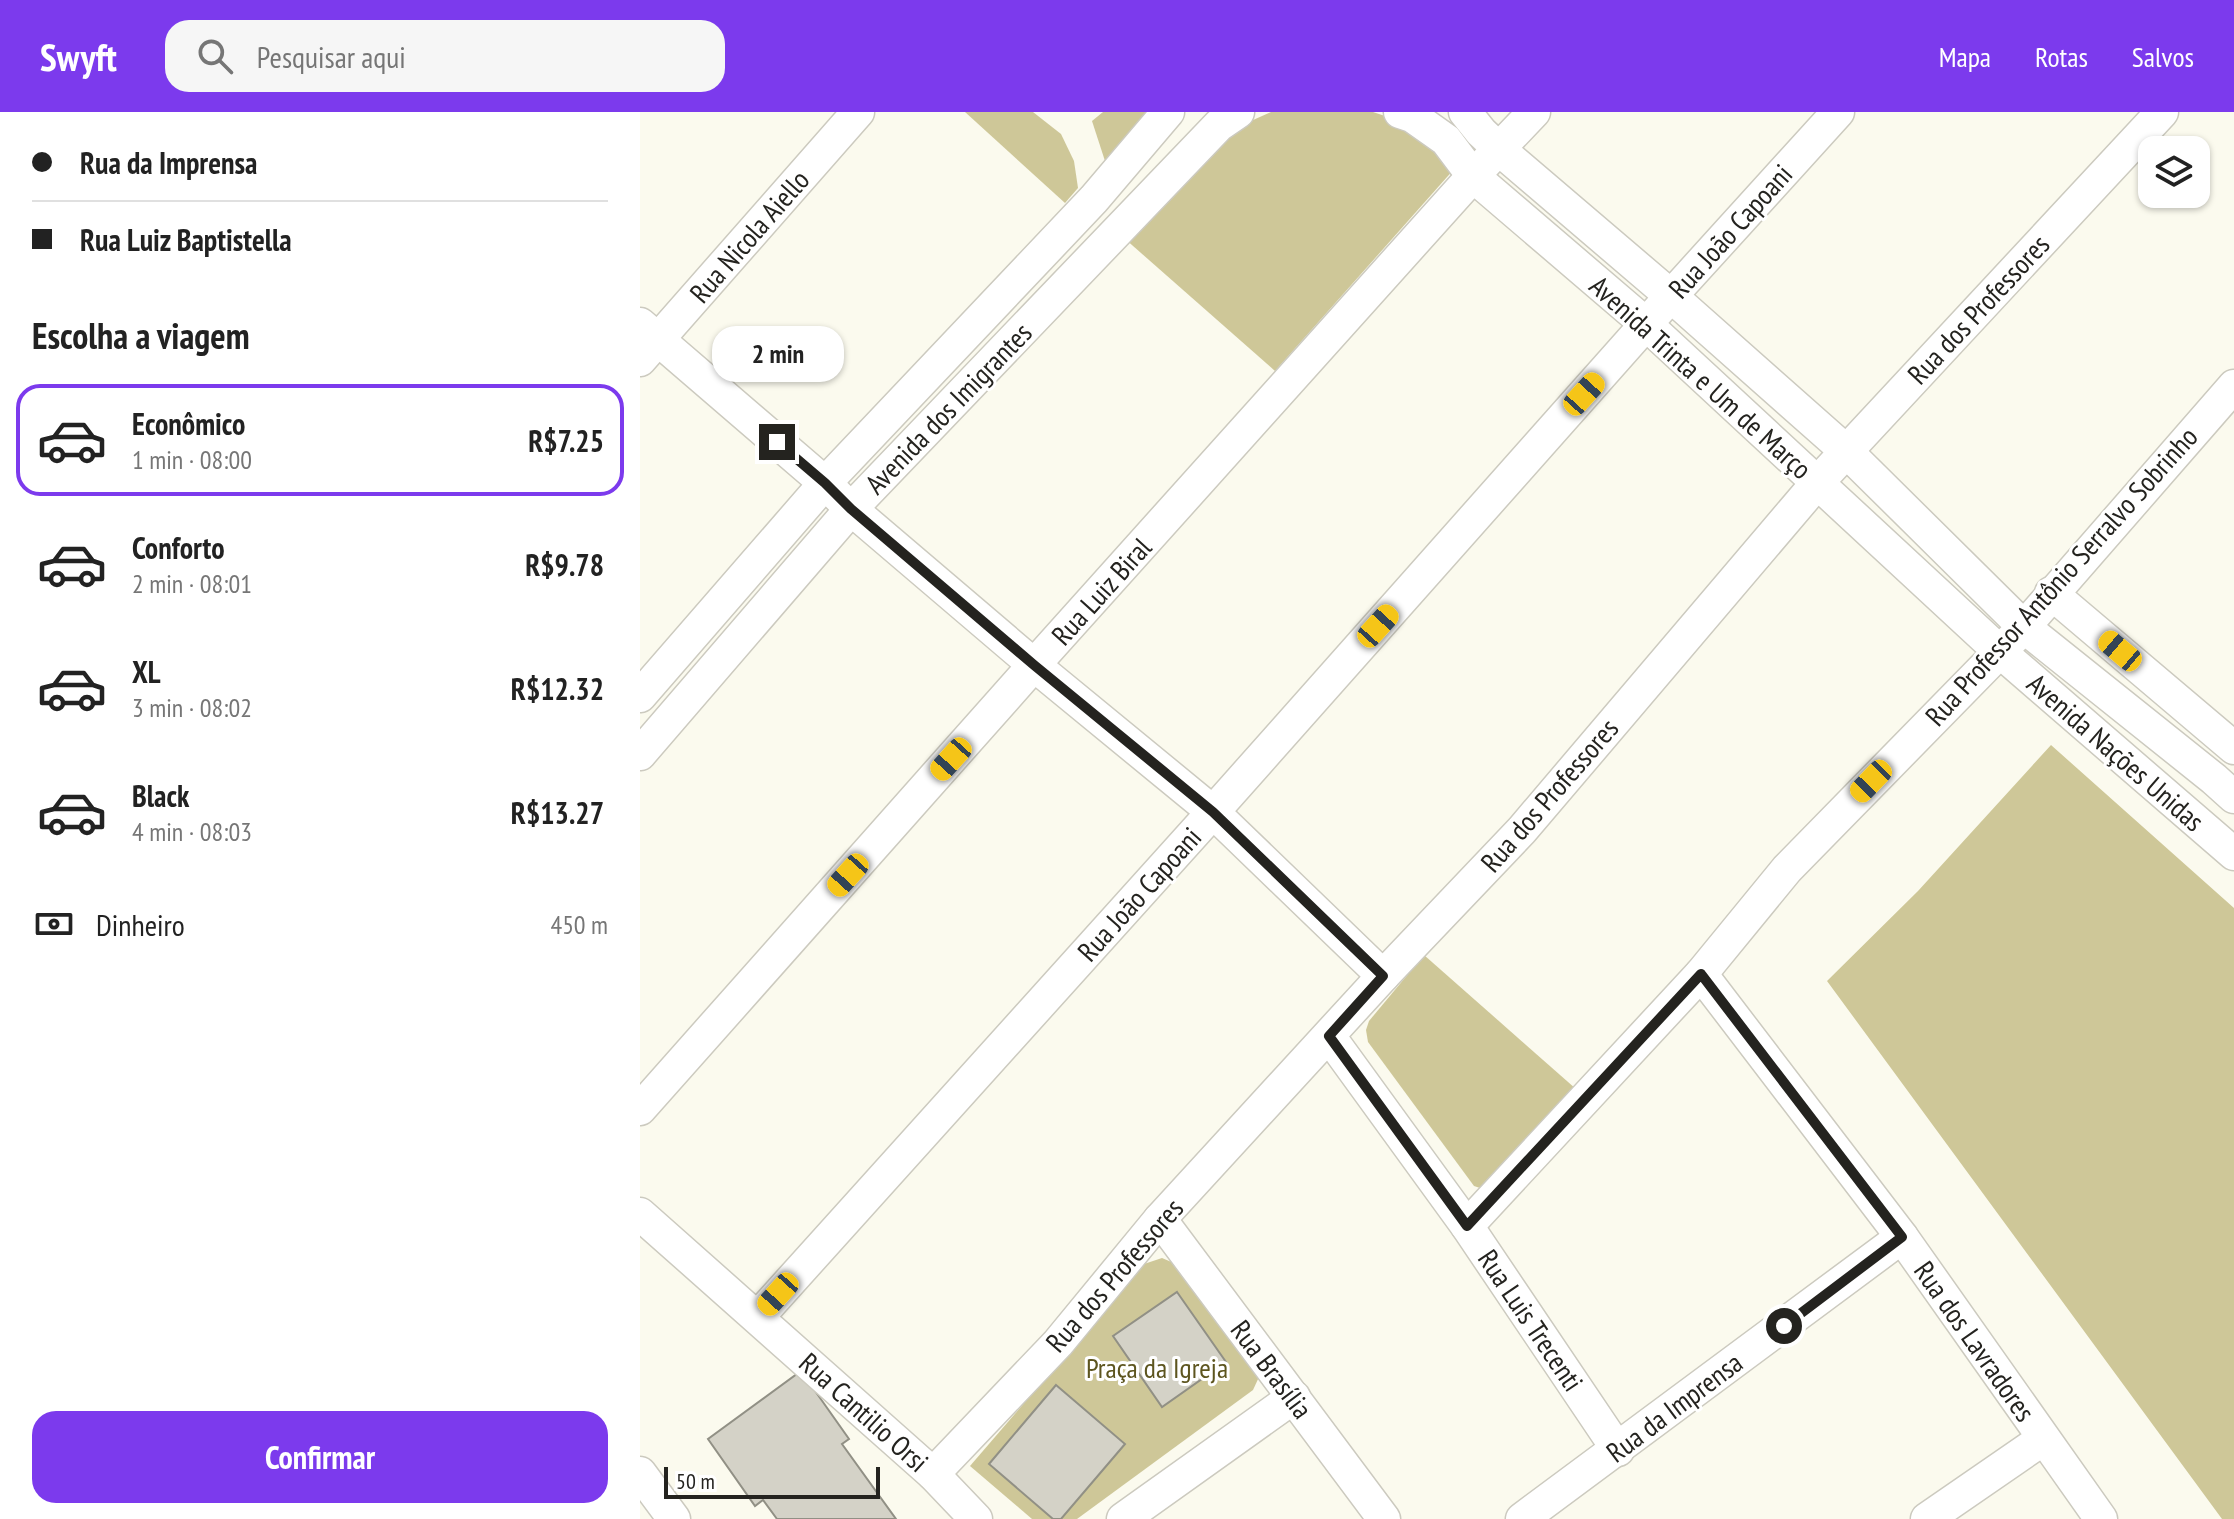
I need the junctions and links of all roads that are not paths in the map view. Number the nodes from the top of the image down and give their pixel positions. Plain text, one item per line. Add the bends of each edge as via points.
1 (858, 112) edge
2 (1168, 112) edge
3 (1238, 112) edge
4 (1400, 112) edge
5 (1465, 112) edge
6 (1534, 112) edge
7 (1838, 112) edge
8 (2162, 112) edge
9 (1500, 150) junction
10 (1473, 176) junction
11 (1671, 296) junction
12 (1646, 324) junction
13 (646, 341) edge
14 (2234, 386) edge
15 (1846, 451) junction
16 (825, 483) junction
17 (1817, 483) junction
18 (851, 509) junction
19 (2051, 593) junction
20 (2024, 627) junction
21 (1998, 650) junction
22 (1034, 665) junction
23 (640, 696) edge
24 (2234, 748) edge
25 (640, 754) edge
26 (2234, 797) edge
27 (1213, 812) junction
28 (2234, 854) edge
29 (1701, 974) junction
30 (1383, 976) junction
31 (1329, 1036) junction
32 (640, 1109) edge
33 (640, 1214) edge
34 (1160, 1219) junction
35 (1467, 1226) junction
36 (1902, 1237) junction
37 (758, 1317) junction
38 (1294, 1397) junction
39 (2043, 1439) junction
40 (1618, 1450) junction
41 (640, 1473) edge
42 (933, 1474) junction
43 (674, 1519) edge
44 (976, 1519) edge
45 (1123, 1519) edge
46 (1384, 1519) edge
47 (1522, 1519) edge
48 (1927, 1519) edge
49 (2101, 1519) edge

1 - 13 street, Rua Nicola Aiello
2 - 16 street, Avenida dos Imigrantes via 1094,199
3 - 18 street, Avenida dos Imigrantes via 1219,125
4 - 10 street, Avenida Trinta e Um de Março via 1446,140
5 - 9 street, Avenida Trinta e Um de Março
6 - 9 street, Rua Luiz Biral
7 - 11 street, Rua João Capoani
8 - 15 street, Rua dos Professores
9 - 10 street, Rua Luiz Biral
9 - 11 street, Avenida Trinta e Um de Março
10 - 12 street, Avenida Trinta e Um de Março
10 - 22 street, Rua Luiz Biral
11 - 12 street, Rua João Capoani
11 - 15 street, Avenida Trinta e Um de Março
12 - 17 street, Avenida Trinta e Um de Março
12 - 27 street, Rua João Capoani
13 - 16 street
14 - 19 street, Rua Professor Antônio Serralvo Sobrinho
15 - 17 street, Rua dos Professores
15 - 20 street, Avenida Trinta e Um de Março
16 - 18 street
16 - 23 street, Avenida dos Imigrantes
17 - 21 street, Avenida Trinta e Um de Março
17 - 30 street, Rua dos Professores via 1522,830
18 - 22 street
18 - 25 street, Avenida dos Imigrantes
19 - 20 street, Rua Professor Antônio Serralvo Sobrinho
19 - 24 street
20 - 21 street, Rua Professor Antônio Serralvo Sobrinho
20 - 26 street, Avenida Nações Unidas
21 - 28 street, Avenida Nações Unidas
21 - 29 street, Rua Professor Antônio Serralvo Sobrinho via 1787,869
22 - 27 street
22 - 32 street, Rua Luiz Biral
27 - 30 street
27 - 37 street, Rua João Capoani
29 - 35 street, Rua Professor Antônio Serralvo Sobrinho
29 - 36 street, Rua dos Lavradores
30 - 31 street, Rua dos Professores
31 - 34 street, Rua dos Professores
31 - 35 street, Rua Luis Trecenti
33 - 37 street, Rua Cantilio Orsi
34 - 38 street, Rua Brasília
34 - 42 street, Rua dos Professores via 1058,1343
35 - 40 street, Rua Luis Trecenti
36 - 39 street, Rua dos Lavradores
36 - 40 street, Rua da Imprensa
37 - 42 street, Rua Cantilio Orsi
38 - 45 street
38 - 46 street, Rua Brasília
39 - 48 street
39 - 49 street, Rua dos Lavradores
40 - 47 street, Rua da Imprensa
41 - 43 street
42 - 44 street, Rua Cantilio Orsi

